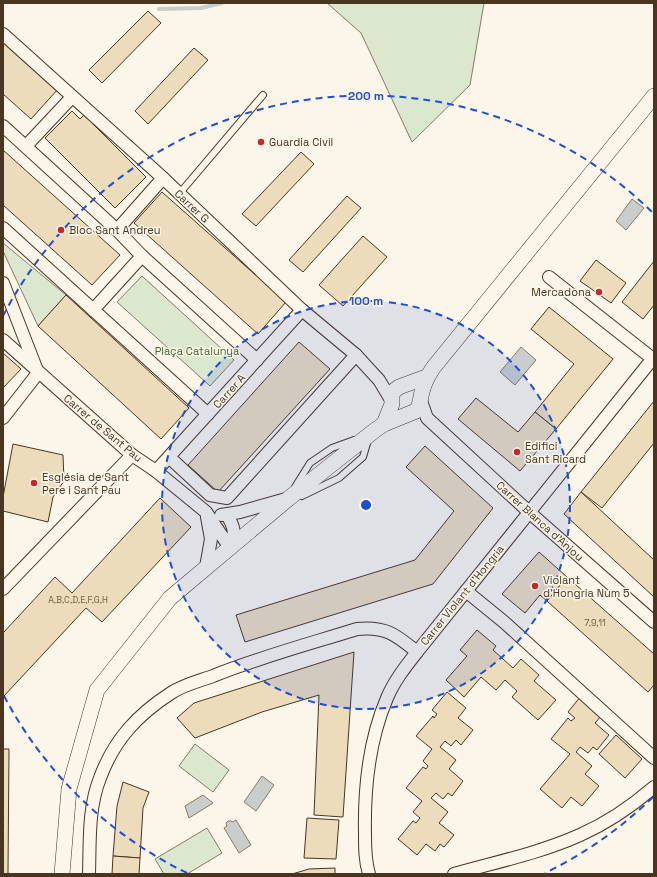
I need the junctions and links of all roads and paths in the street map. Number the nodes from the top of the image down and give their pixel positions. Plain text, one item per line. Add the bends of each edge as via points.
1 (3, 34) edge
2 (263, 94) dead end
3 (654, 96) edge
4 (72, 97) junction
5 (3, 126) edge
6 (26, 146) junction
7 (162, 178) junction
8 (179, 194) junction
9 (3, 228) edge
10 (117, 230) junction
11 (142, 256) junction
12 (549, 277) dead end
13 (3, 283) edge
14 (93, 310) junction
15 (302, 310) junction
16 (3, 340) edge
17 (356, 355) junction
18 (653, 358) edge
19 (257, 360) junction
20 (38, 373) junction
21 (426, 377) junction
22 (397, 394) junction
23 (421, 399) junction
24 (208, 414) junction
25 (409, 415) junction
26 (3, 418) edge
27 (427, 418) junction
28 (384, 424) junction
29 (132, 455) junction
30 (169, 457) junction
31 (156, 471) junction
32 (282, 504) junction
33 (206, 512) junction
34 (529, 512) junction
35 (227, 515) junction
36 (231, 546) junction
37 (206, 567) junction
38 (3, 589) edge
39 (466, 591) junction
40 (654, 622) edge
41 (417, 652) junction
42 (654, 758) edge
43 (654, 787) edge
44 (62, 874) edge
45 (89, 874) edge
46 (369, 874) edge
47 (454, 874) edge

1 - 4 street, Carrer G
2 - 8 lane
3 - 21 street
4 - 6 street
4 - 7 street, Carrer G
5 - 6 street
6 - 10 street
7 - 8 street, Carrer G
7 - 10 street
8 - 15 street, Carrer G
9 - 14 street
10 - 11 street
11 - 14 street
11 - 19 street
12 - 18 street
13 - 20 street
14 - 24 street
15 - 17 street, Carrer G
15 - 19 street, Carrer A
16 - 20 street, Carrer de Sant Pau
17 - 22 street, Carrer G via 379,380
17 - 30 street via 227,498 210,494
18 - 34 street, Carrer Violant d'Hongria
19 - 24 street, Carrer A
20 - 26 street
20 - 29 street, Carrer de Sant Pau
21 - 22 street
21 - 23 street
22 - 23 street via 416,389
22 - 25 street via 397,412
22 - 28 street
23 - 25 street via 419,407
23 - 27 street, Carrer Blanca d'Anjou
24 - 30 street, Carrer A
25 - 27 street, Carrer Blanca d'Anjou
25 - 28 street
27 - 34 street, Carrer Blanca d'Anjou
28 - 32 street
29 - 31 street, Carrer de Sant Pau
29 - 38 street
30 - 31 street, Carrer A
31 - 33 street, Carrer de Sant Pau
32 - 35 street
32 - 36 street
33 - 35 street
33 - 36 street, Carrer de Sant Pau
33 - 37 street via 211,539
34 - 39 street, Carrer Violant d'Hongria
34 - 40 street, Carrer Blanca d'Anjou
35 - 36 street via 235,532
36 - 37 street
37 - 44 street via 170,598 98,690 69,788
39 - 41 street, Carrer Violant d'Hongria
39 - 42 street via 504,622
41 - 45 street via 396,635 385,630 357,629 241,665 172,692 142,714 127,729 100,778 91,818
41 - 46 street, Carrer Violant d'Hongria via 387,698 376,734 369,767 365,817 366,863
43 - 47 street via 633,805 581,835 545,849

